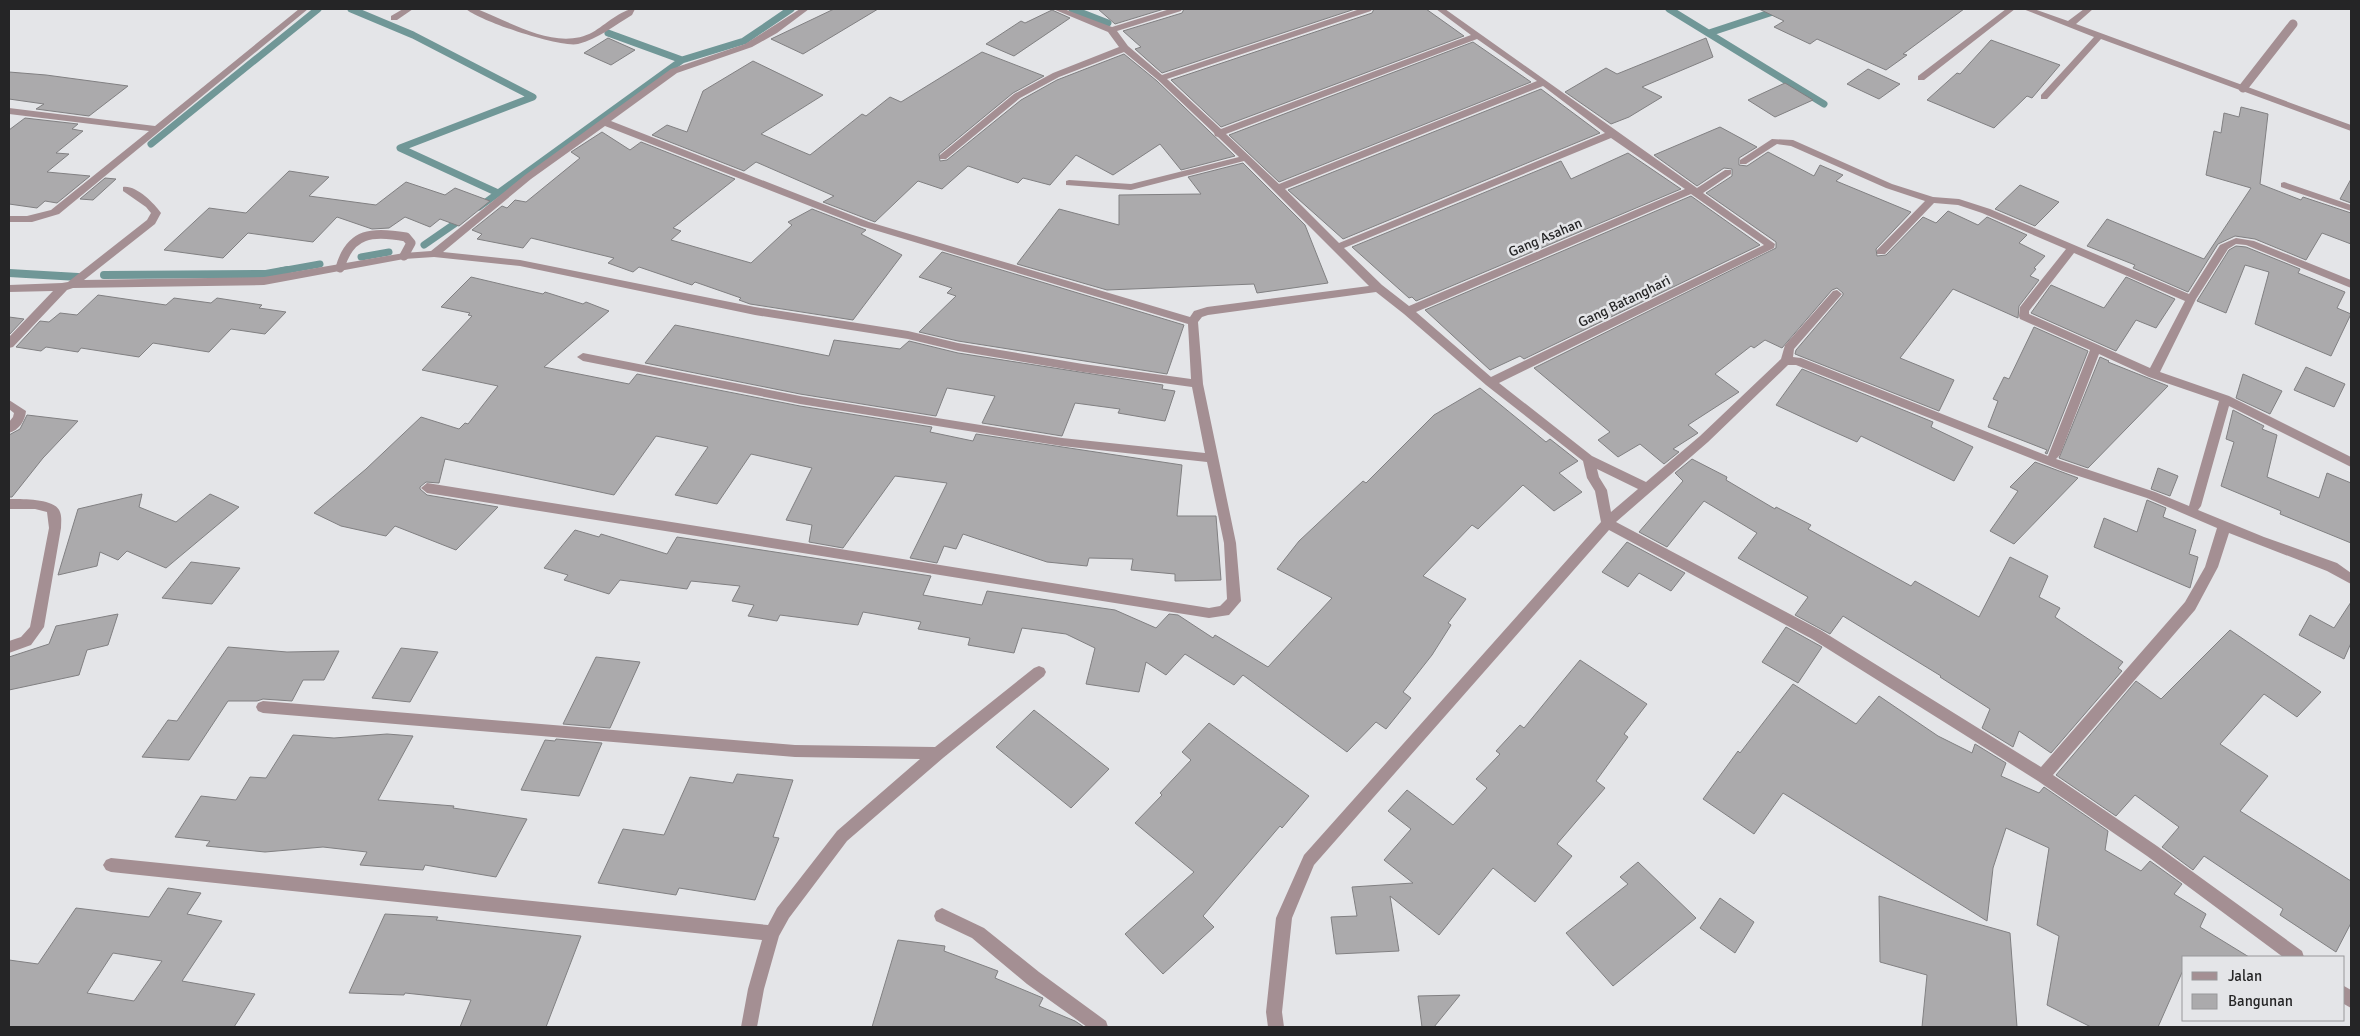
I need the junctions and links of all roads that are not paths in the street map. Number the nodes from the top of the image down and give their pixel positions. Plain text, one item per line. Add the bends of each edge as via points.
1 (304, 9) edge
2 (410, 9) edge
3 (470, 9) edge
4 (631, 9) edge
5 (805, 9) edge
6 (1057, 9) edge
7 (1178, 9) edge
8 (1368, 9) edge
9 (1440, 9) edge
10 (2011, 9) edge
11 (2027, 9) edge
12 (2088, 9) edge
13 (394, 18) dead end
14 (2293, 24) dead end
15 (2069, 25) junction
16 (1112, 30) junction
17 (1477, 36) junction
18 (2099, 36) junction
19 (1125, 48) junction
20 (1161, 78) junction
21 (1921, 78) dead end
22 (1544, 82) junction
23 (2243, 88) junction
24 (2044, 97) dead end
25 (9, 112) edge
26 (604, 122) junction
27 (2351, 128) edge
28 (156, 129) junction
29 (1218, 134) junction
30 (1612, 134) junction
31 (943, 157) dead end
32 (1245, 158) junction
33 (1742, 162) dead end
34 (1728, 172) dead end
35 (1068, 183) dead end
36 (2284, 185) dead end
37 (1278, 188) junction
38 (126, 189) dead end
39 (1694, 191) junction
40 (1932, 200) junction
41 (2351, 208) edge
42 (9, 219) edge
43 (1338, 247) junction
44 (2073, 247) junction
45 (1881, 252) dead end
46 (434, 254) junction
47 (404, 256) junction
48 (340, 268) junction
49 (2351, 284) edge
50 (67, 286) junction
51 (9, 288) edge
52 (1378, 288) junction
53 (1837, 294) dead end
54 (2191, 299) junction
55 (1408, 311) junction
56 (1193, 322) junction
57 (9, 344) edge
58 (2096, 349) junction
59 (583, 357) dead end
60 (1786, 361) junction
61 (2153, 374) junction
62 (1490, 382) junction
63 (1197, 384) junction
64 (2225, 399) junction
65 (9, 404) edge
66 (9, 429) edge
67 (2054, 455) dead end
68 (1212, 458) junction
69 (1588, 459) junction
70 (2351, 462) edge
71 (427, 488) dead end
72 (1648, 488) junction
73 (9, 504) edge
74 (2195, 506) dead end
75 (1607, 523) junction
76 (2224, 524) junction
77 (2351, 579) edge
78 (9, 647) edge
79 (1039, 672) dead end
80 (263, 707) dead end
81 (938, 753) junction
82 (2043, 776) junction
83 (111, 865) dead end
84 (942, 916) dead end
85 (772, 933) junction
86 (2295, 956) edge
87 (749, 1027) edge
88 (1100, 1027) edge
89 (1276, 1027) edge

1 - 28 street
2 - 13 street
3 - 4 street via 545,37 575,42 630,13
5 - 26 street via 740,49 674,71
6 - 16 street
7 - 16 street
8 - 20 street
9 - 17 street
10 - 21 street
11 - 15 street
12 - 15 street
14 - 23 lane
15 - 18 street
16 - 19 street
17 - 22 street
17 - 29 street
18 - 23 street
18 - 24 street
19 - 20 street
19 - 31 street via 1056,75 1017,96
20 - 29 street
22 - 30 street
22 - 37 street
23 - 27 street
25 - 28 street
26 - 46 street via 528,177
26 - 56 street via 865,224
28 - 42 street via 55,212 35,220
29 - 32 street
30 - 39 street
30 - 43 street
32 - 35 street via 1131,187
32 - 37 street
33 - 40 street via 1772,142 1782,141 1889,186
34 - 39 street, Gang Asahan
36 - 41 street
37 - 43 street
38 - 50 street via 150,205 156,213 151,222
39 - 55 street, Gang Asahan
39 - 62 street, Gang Batanghari via 1767,240 1770,246
40 - 44 street via 1959,202
40 - 45 street
43 - 52 street
44 - 54 street
44 - 58 street via 2024,310 2024,316
46 - 47 street
46 - 63 street via 520,263 755,311 908,335 958,347 1083,368
47 - 48 street
47 - 48 lane via 411,243 406,237 387,233 362,236 342,255
48 - 50 street via 264,281
49 - 54 street via 2236,240 2224,247
50 - 51 street
50 - 57 street
52 - 55 street
52 - 56 street via 1207,311 1198,314
53 - 60 street via 1789,348
54 - 61 street
55 - 62 street
56 - 63 street
58 - 61 street
58 - 67 street
59 - 68 street via 800,400 1052,441
60 - 72 street
60 - 76 street via 1797,361 2067,468 2151,495
61 - 64 street
62 - 69 street
63 - 68 street
64 - 70 street
64 - 74 street
65 - 66 street via 20,411 19,419
68 - 71 street via 1230,543 1234,601 1224,610 1209,613
69 - 72 street
69 - 75 street via 1600,490
72 - 75 street
73 - 78 street via 51,508 55,528 37,627 33,636 23,644
75 - 82 street via 1817,635
75 - 89 street via 1309,860 1284,918 1274,1012
76 - 77 street via 2332,567
76 - 82 street via 2220,548 2208,578 2190,606
79 - 81 street
80 - 81 street via 795,751
81 - 85 street via 842,836 783,913
82 - 86 street
83 - 85 street
84 - 88 street via 978,933
85 - 87 street

